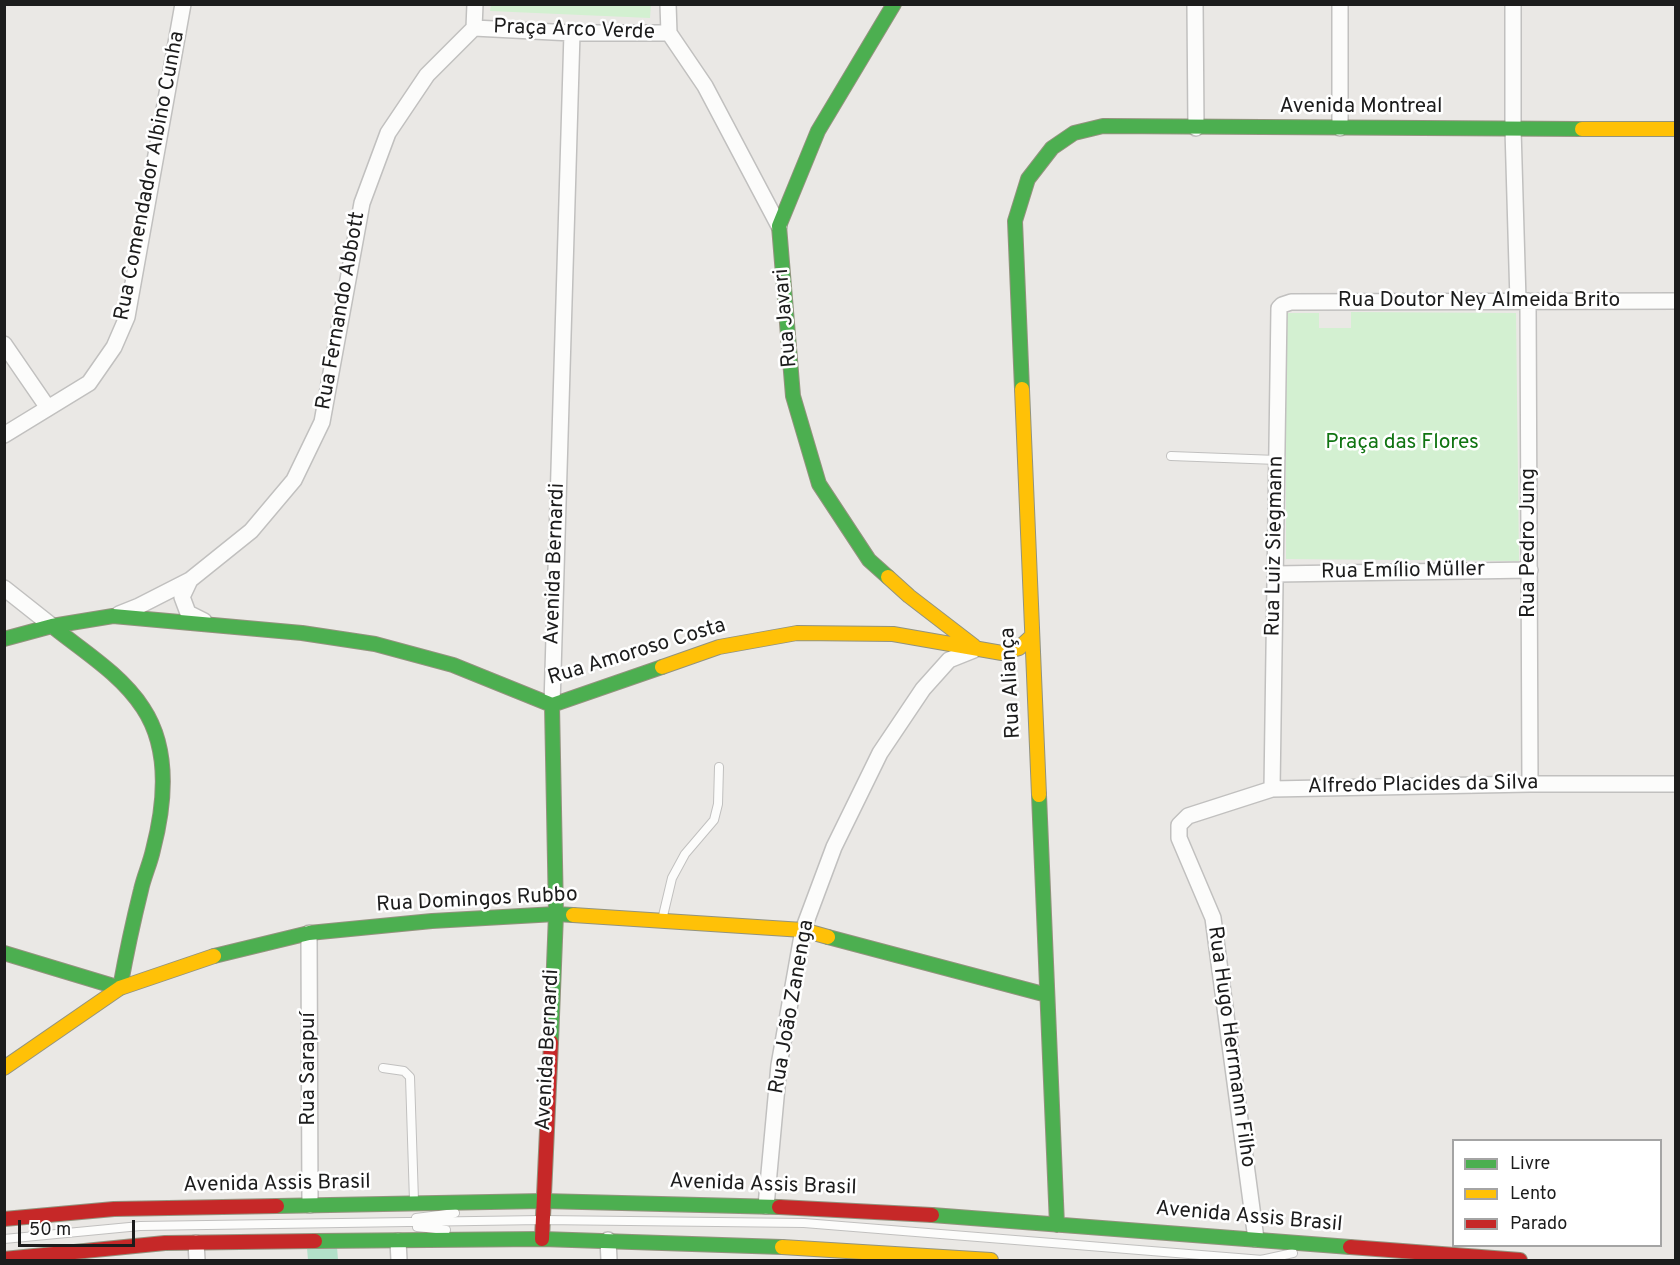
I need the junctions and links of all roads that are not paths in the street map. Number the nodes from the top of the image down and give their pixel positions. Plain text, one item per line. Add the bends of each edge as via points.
1 (183, 4) edge
2 (475, 4) edge
3 (668, 4) edge
4 (894, 4) edge
5 (1195, 4) edge
6 (1341, 4) edge
7 (1513, 4) edge
8 (474, 28) junction
9 (572, 33) junction
10 (669, 33) junction
11 (1196, 128) junction
12 (1673, 128) edge
13 (1340, 129) junction
14 (1513, 129) junction
15 (1052, 148) joint
16 (779, 226) junction
17 (1523, 301) junction
18 (1676, 301) edge
19 (1282, 305) joint
20 (4, 344) edge
21 (48, 408) junction
22 (4, 435) edge
23 (1170, 456) dead end
24 (1277, 460) junction
25 (1530, 570) junction
26 (1276, 574) junction
27 (190, 580) junction
28 (4, 588) edge
29 (909, 596) junction
30 (113, 616) junction
31 (212, 624) junction
32 (52, 626) junction
33 (893, 634) junction
34 (1031, 637) junction
35 (4, 639) edge
36 (977, 648) junction
37 (1002, 653) junction
38 (1033, 682) junction
39 (552, 705) junction
40 (719, 767) dead end
41 (1530, 784) junction
42 (1676, 784) edge
43 (1272, 789) junction
44 (1179, 825) joint
45 (556, 915) junction
46 (662, 921) junction
47 (803, 930) junction
48 (309, 933) junction
49 (4, 954) edge
50 (120, 988) junction
51 (1047, 995) junction
52 (4, 1068) edge
53 (383, 1068) dead end
54 (543, 1202) junction
55 (414, 1204) junction
56 (310, 1205) junction
57 (766, 1206) junction
58 (4, 1219) edge
59 (542, 1220) junction
60 (379, 1223) junction
61 (1058, 1225) junction
62 (4, 1239) edge
63 (542, 1239) junction
64 (1256, 1239) junction
65 (608, 1240) junction
66 (398, 1241) junction
67 (196, 1243) junction
68 (1293, 1253) junction
69 (1304, 1254) dead end
70 (835, 1255) edge
71 (4, 1259) edge
72 (197, 1260) edge
73 (399, 1260) edge
74 (609, 1260) edge
75 (991, 1260) edge
76 (1262, 1260) edge
77 (1520, 1260) edge

1 - 21 street, Rua Comendador Albino Cunha via 127,318 114,347 89,383
2 - 8 street, Praça Arco Verde
3 - 10 street, Praça Arco Verde
4 - 16 street via 819,131
5 - 11 street
6 - 13 street
7 - 14 street, Rua Pedro Jung
8 - 9 street, Praça Arco Verde
8 - 27 street, Rua Fernando Abbott via 427,75 388,133 362,203 322,422 294,480 251,531
9 - 10 street, Praça Arco Verde
9 - 39 street, Avenida Bernardi
10 - 16 street, Rua Javari via 705,86
11 - 13 street, Avenida Montreal
11 - 15 street, Avenida Montreal via 1103,126 1074,133
12 - 14 street, Avenida Montreal
13 - 14 street, Avenida Montreal
14 - 17 street, Rua Pedro Jung
15 - 34 street, Rua Aliança via 1028,179 1015,221
16 - 29 street, Rua Javari via 793,396 819,484 869,560
17 - 18 street, Rua Doutor Ney Almeida Brito
17 - 19 street, Rua Doutor Ney Almeida Brito
17 - 25 street, Rua Pedro Jung
19 - 24 street, Rua Luiz Siegmann via 1278,313
20 - 21 street
21 - 22 street, Rua Comendador Albino Cunha
23 - 24 lane
24 - 26 street, Rua Luiz Siegmann
25 - 26 street, Rua Emílio Müller
25 - 41 street, Rua Pedro Jung
26 - 43 street, Rua Luiz Siegmann
27 - 30 street, Rua Fernando Abbott
27 - 31 street via 182,597 188,613
28 - 32 street
29 - 33 street via 910,620
29 - 36 street, Rua Javari
30 - 31 street, Rua Amoroso Costa
30 - 32 street, Rua Fernando Abbott
31 - 39 street, Rua Amoroso Costa via 375,644 453,665
32 - 35 street, Rua Fernando Abbott
32 - 50 street via 120,682 144,709 159,740 163,801
33 - 36 street, Rua Amoroso Costa
33 - 39 street, Rua Amoroso Costa via 797,633 719,646
34 - 37 street via 1016,651
34 - 38 street, Rua Aliança
36 - 37 street, Rua Amoroso Costa
36 - 47 street, Rua João Zanenga via 949,660 923,688 880,753 834,847
37 - 38 street, Rua Amoroso Costa via 1020,665
38 - 51 street, Rua Aliança
39 - 45 street, Avenida Bernardi
40 - 46 lane via 714,820 685,854 672,878
41 - 42 street, Alfredo Placides da Silva
41 - 43 street, Alfredo Placides da Silva
43 - 44 street, Alfredo Placides da Silva via 1188,816
44 - 64 street, Rua Hugo Herrmann Filho via 1179,838 1213,918
45 - 46 street, Rua Domingos Rubbo
45 - 48 street, Rua Domingos Rubbo via 432,921
45 - 54 street, Avenida Bernardi
46 - 47 street, Rua Domingos Rubbo
47 - 51 street, Rua Domingos Rubbo
47 - 57 street, Rua João Zanenga via 779,1065
48 - 50 street, Rua Domingos Rubbo via 221,953
48 - 56 street, Rua Sarapuí
49 - 50 street
50 - 52 street, Rua Domingos Rubbo
51 - 61 street, Rua Aliança
53 - 55 lane via 404,1071 410,1077
54 - 55 street, Avenida Assis Brasil
54 - 57 street, Avenida Assis Brasil
54 - 59 street, Avenida Bernardi
54 - 60 lane
55 - 56 street, Avenida Assis Brasil
56 - 58 street, Avenida Assis Brasil via 114,1209
57 - 61 street, Avenida Assis Brasil
59 - 60 lane
59 - 63 street, Avenida Bernardi
59 - 76 lane via 804,1223
60 - 62 lane via 140,1226
60 - 63 lane
61 - 64 street, Avenida Assis Brasil
63 - 65 street
63 - 66 street
64 - 68 lane
64 - 76 street
64 - 77 street, Avenida Assis Brasil
65 - 70 street
65 - 74 street
66 - 67 street
66 - 73 street
67 - 71 street
67 - 72 street
68 - 69 lane
68 - 76 lane
70 - 75 street

